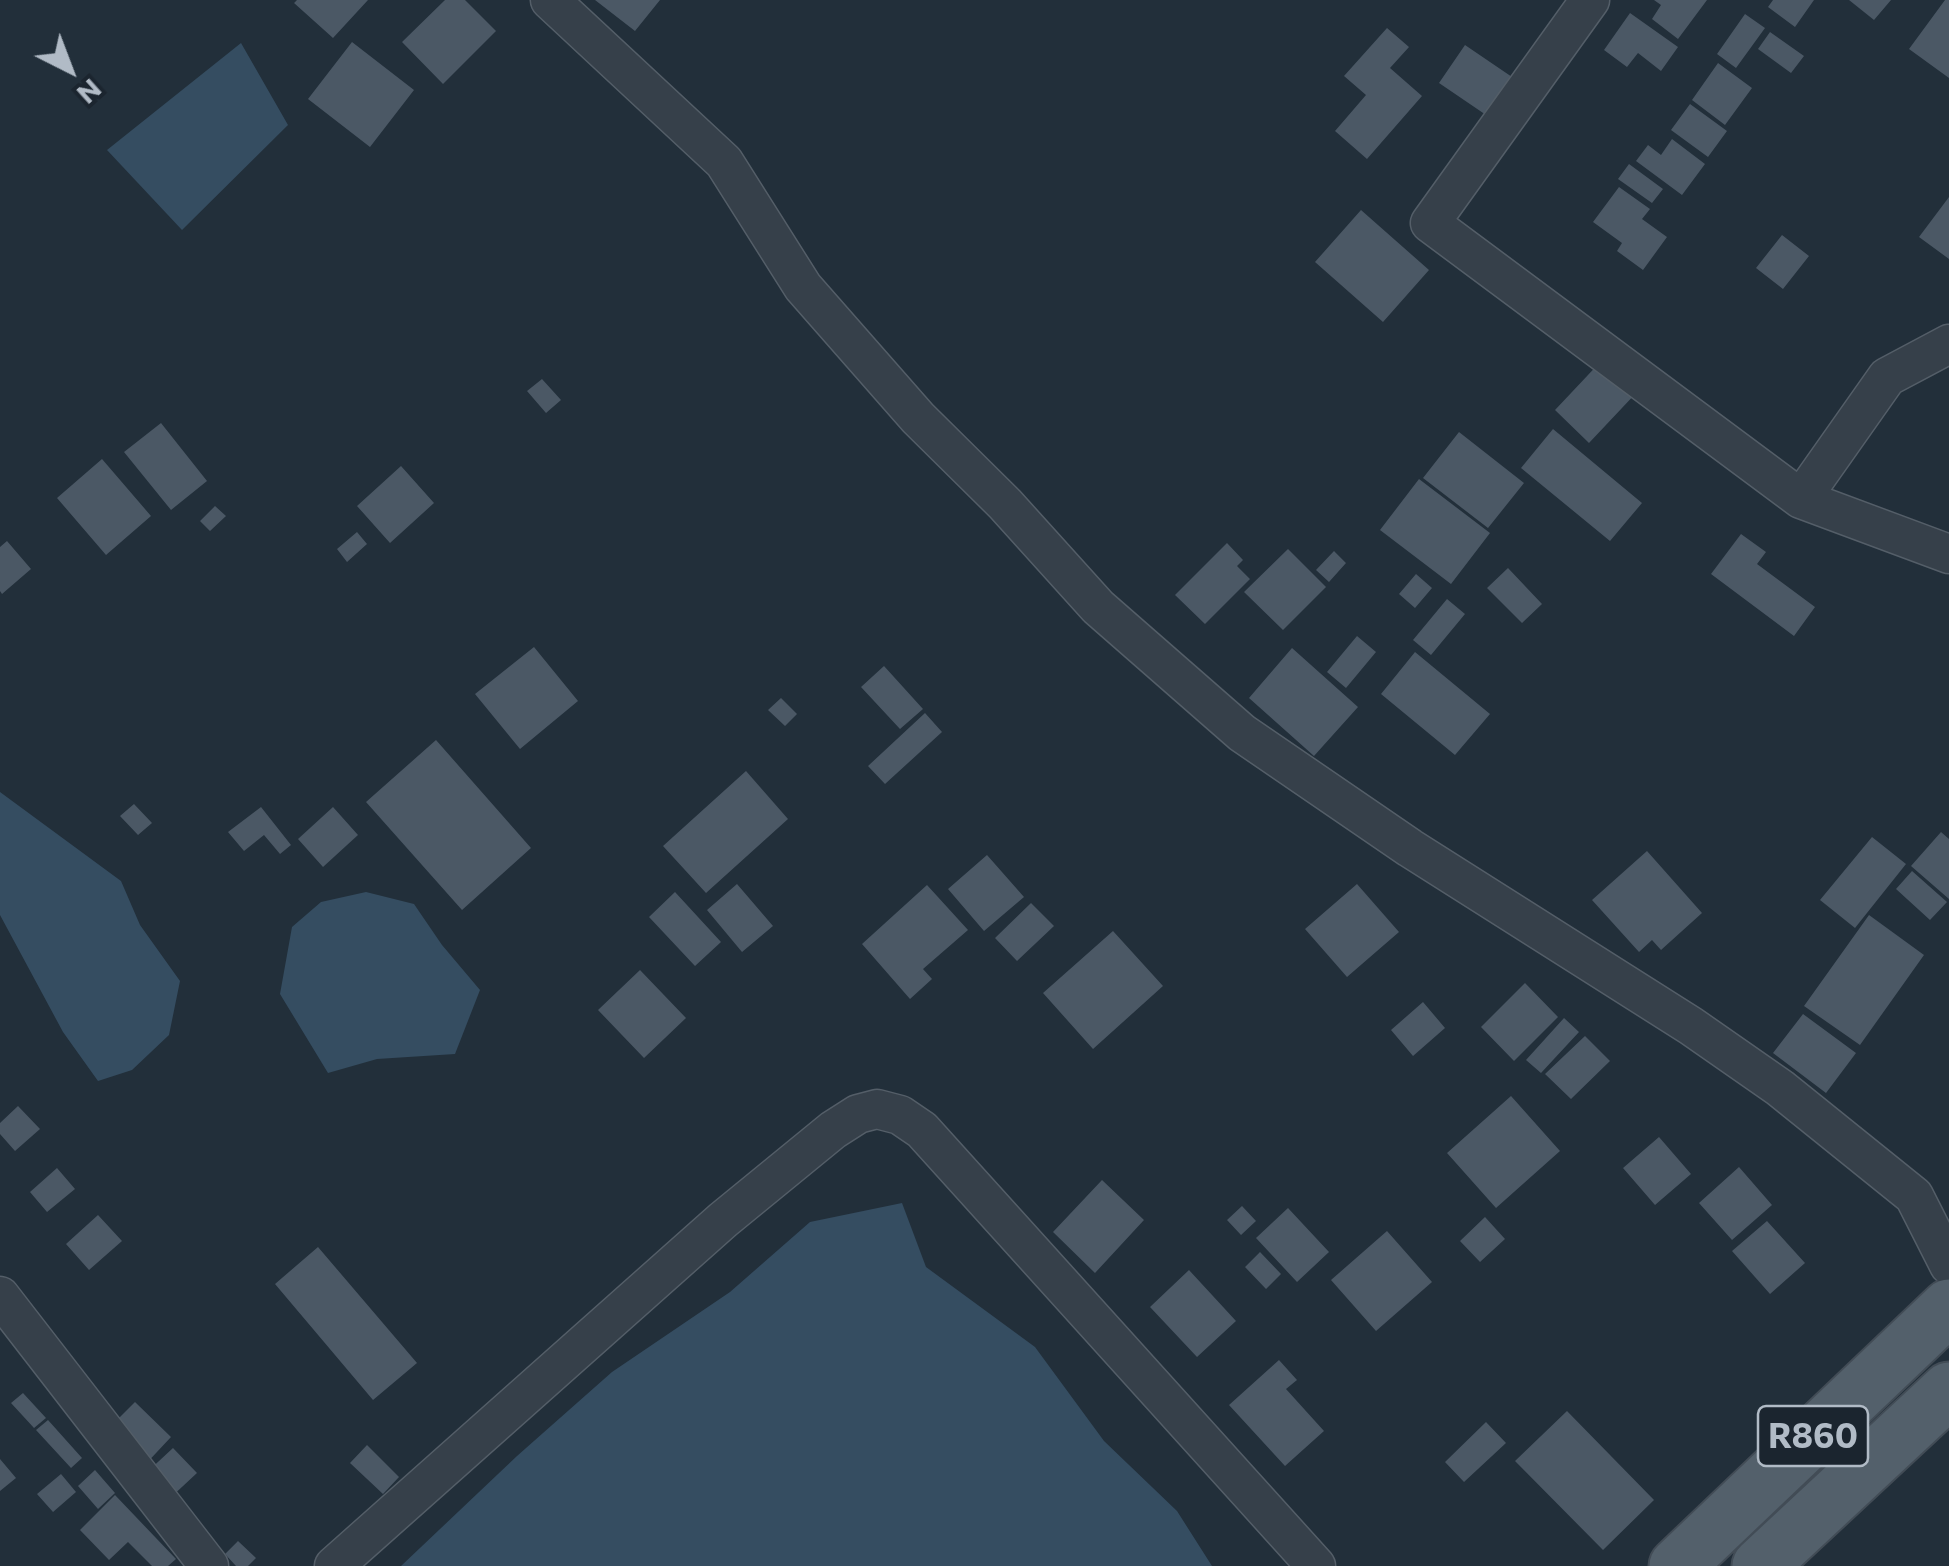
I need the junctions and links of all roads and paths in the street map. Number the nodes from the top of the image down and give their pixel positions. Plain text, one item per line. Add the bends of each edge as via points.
1 (550, 0) edge
2 (1590, 0) edge
3 (1949, 344) edge
4 (1801, 499) junction
5 (1949, 554) edge
6 (1949, 1265) edge
7 (0, 1296) edge
8 (1949, 1306) edge
9 (1949, 1390) edge
10 (209, 1566) edge
11 (334, 1566) edge
12 (1316, 1566) edge
13 (1677, 1566) edge
14 (1760, 1566) edge

1 - 6 street via 724,162 803,287 1098,607 1242,733 1780,1088 1914,1196
2 - 4 street via 1430,224
3 - 4 street via 1887,377
4 - 5 street
7 - 10 street
8 - 13 main road, R860
9 - 14 main road, R860
11 - 12 street via 723,1220 833,1130 877,1109 922,1130

